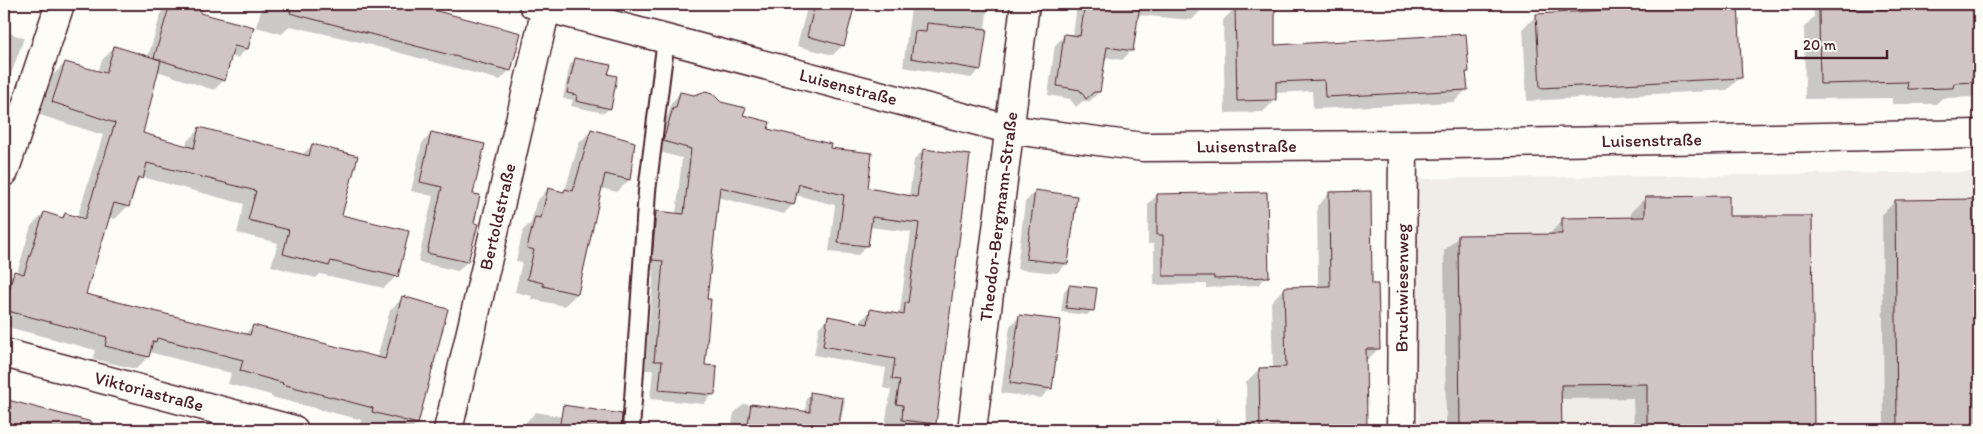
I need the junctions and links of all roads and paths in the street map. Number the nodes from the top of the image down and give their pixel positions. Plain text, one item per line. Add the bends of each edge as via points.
1 (60, 4) edge
2 (1025, 4) edge
3 (542, 5) edge
4 (666, 40) junction
5 (1008, 129) junction
6 (1979, 134) edge
7 (1403, 146) junction
8 (4, 172) edge
9 (4, 353) edge
10 (294, 430) edge
11 (448, 430) edge
12 (631, 430) edge
13 (972, 430) edge
14 (1401, 430) edge

1 - 8 street
2 - 5 street, Theodor-Bergmann-Straße
3 - 4 street, Luisenstraße
3 - 11 street, Bertoldstraße
4 - 5 street, Luisenstraße
4 - 12 lane via 647,191
5 - 7 street, Luisenstraße via 1143,147
5 - 13 street, Theodor-Bergmann-Straße
6 - 7 street, Luisenstraße
7 - 14 street, Bruchwiesenweg
9 - 10 street, Viktoriastraße

